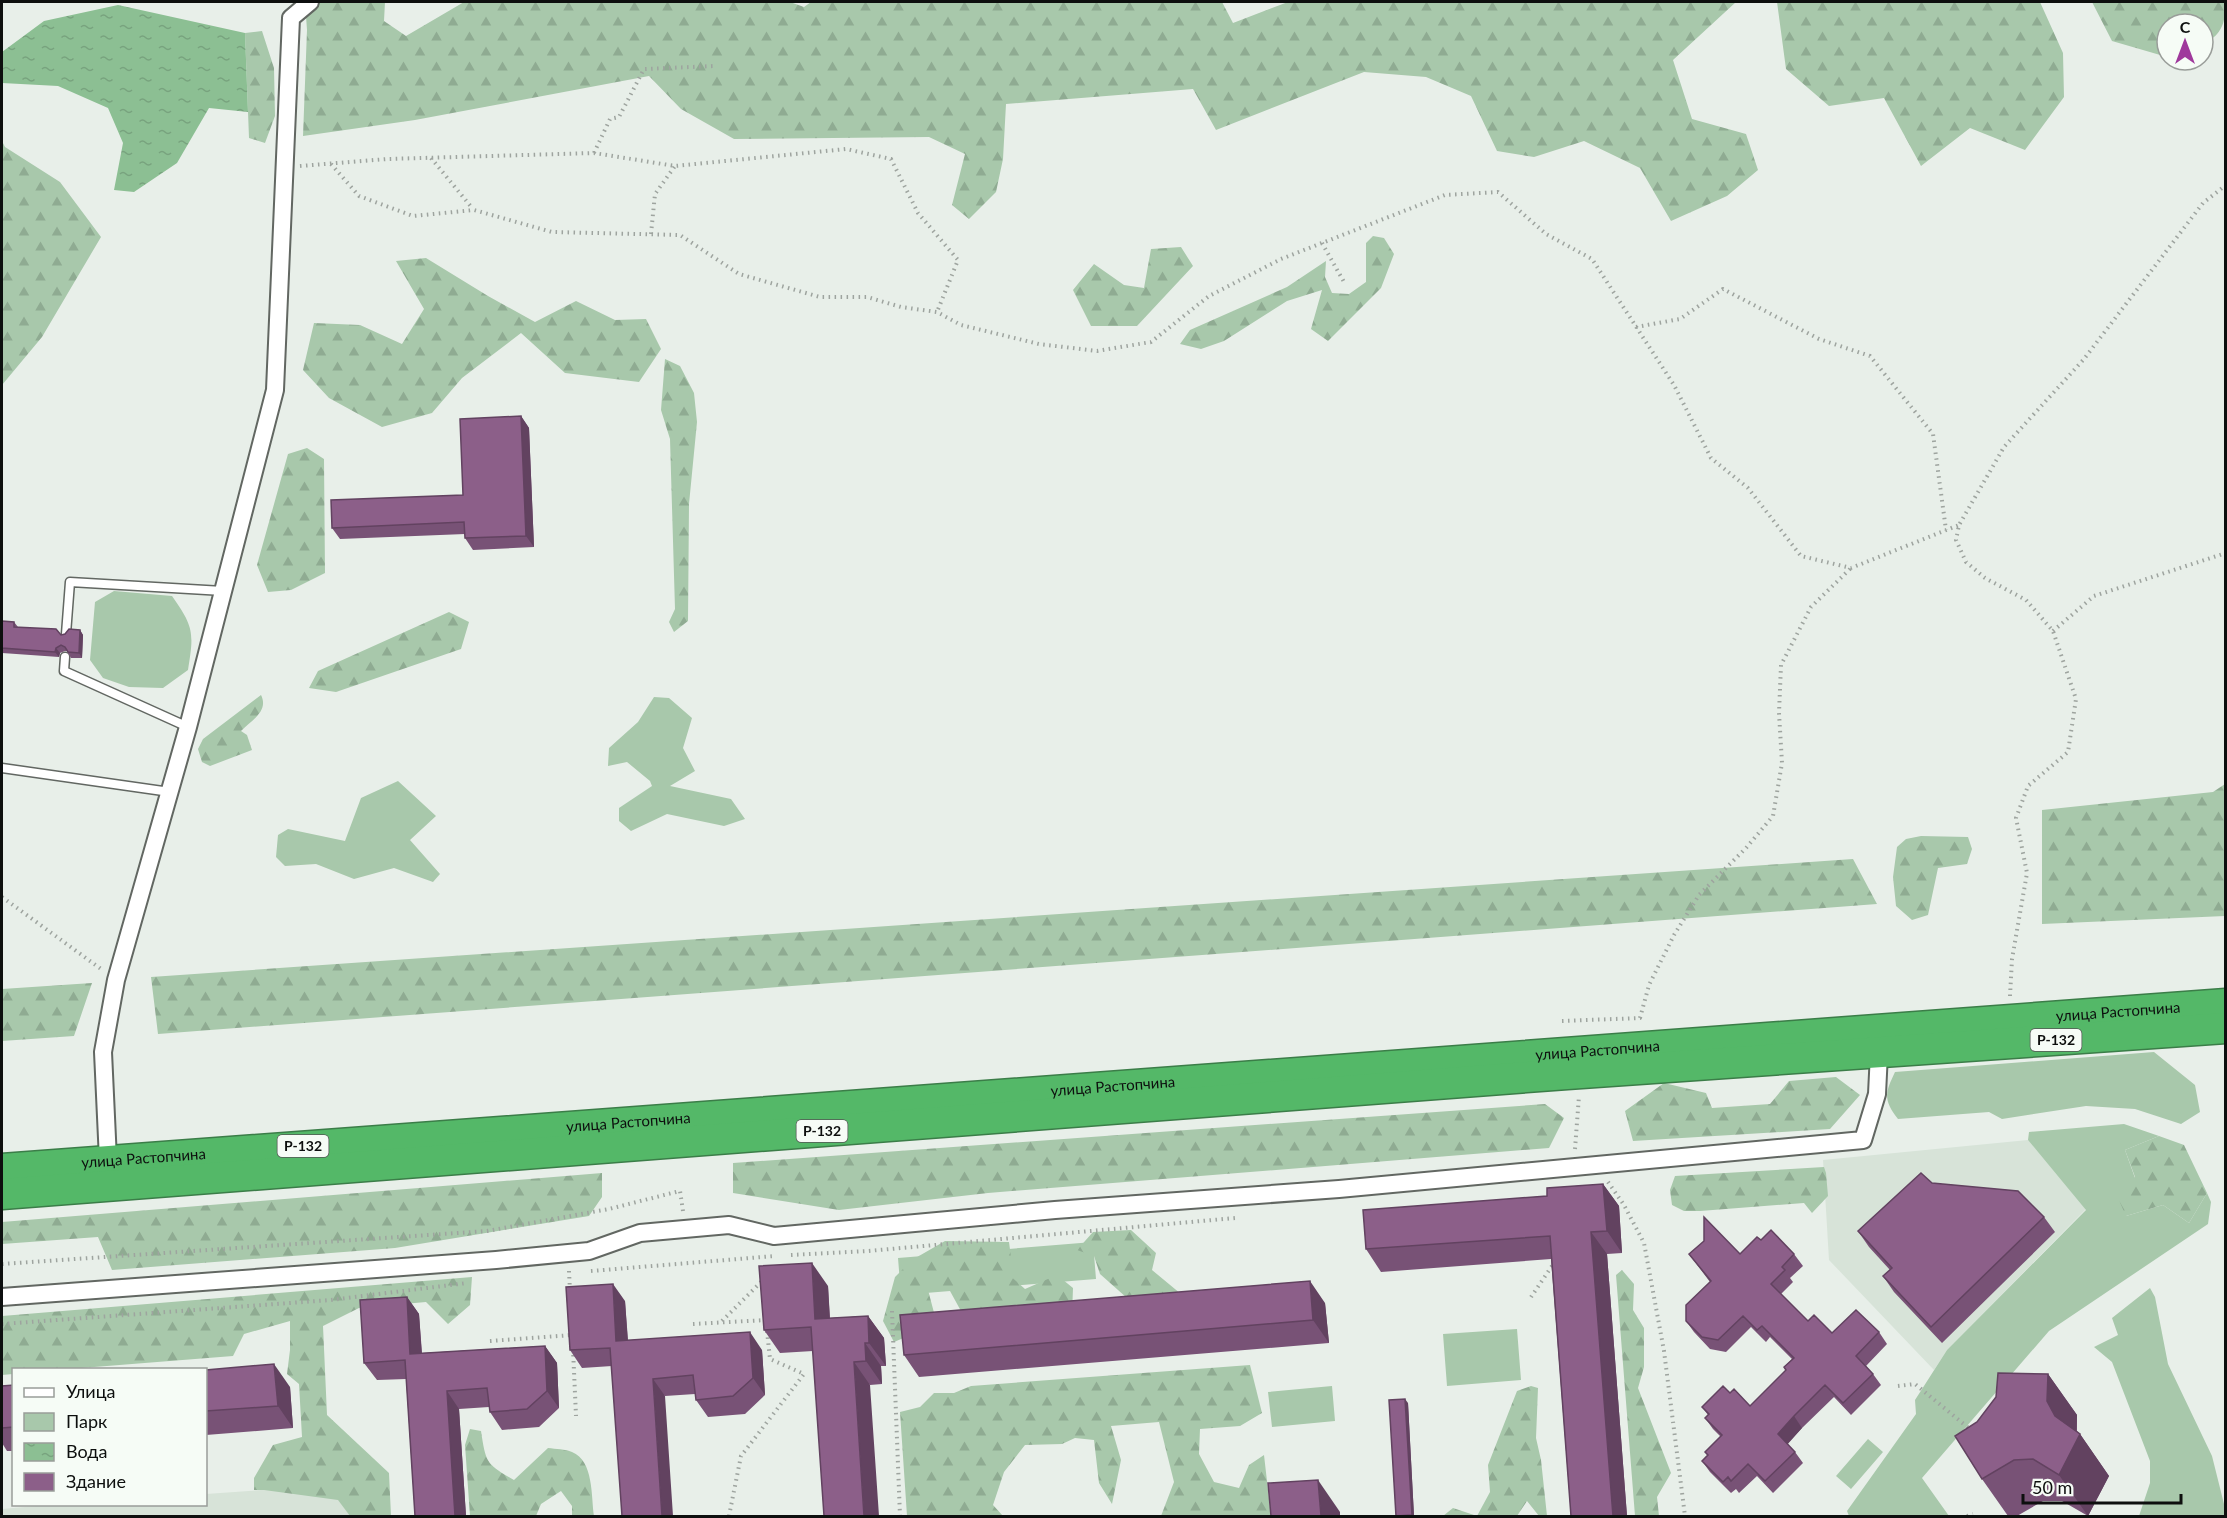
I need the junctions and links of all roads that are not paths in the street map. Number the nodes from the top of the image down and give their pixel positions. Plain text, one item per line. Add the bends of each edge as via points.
1 (310, 2) edge
2 (223, 591) junction
3 (66, 634) edge
4 (65, 657) edge
5 (188, 727) junction
6 (2, 768) edge
7 (170, 792) junction
8 (2226, 1004) edge
9 (2226, 1028) edge
10 (1879, 1053) junction
11 (108, 1160) junction
12 (2, 1169) edge
13 (2, 1194) edge
14 (2, 1297) edge

1 - 2 street via 291,18 275,390
2 - 3 lane via 70,582
2 - 5 street
4 - 5 lane via 64,671
5 - 7 street
6 - 7 lane
7 - 11 street via 116,980 103,1052
8 - 11 highway, улица Растопчина / Р-132
9 - 10 highway, улица Растопчина / Р-132
10 - 13 highway, улица Растопчина / Р-132
10 - 14 street via 1877,1094 1863,1140 774,1236 729,1226 640,1233 589,1251
11 - 12 highway, улица Растопчина / Р-132

